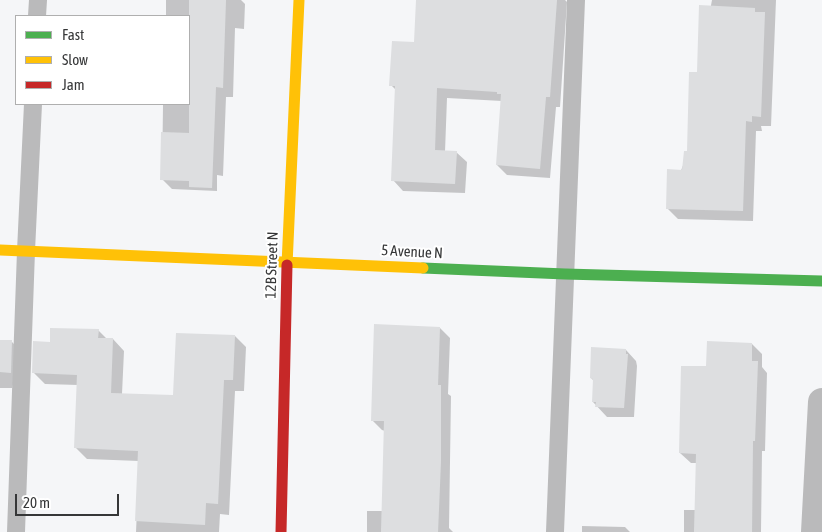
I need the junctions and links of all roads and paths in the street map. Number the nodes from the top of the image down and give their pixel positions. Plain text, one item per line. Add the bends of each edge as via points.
1 (38, 0) edge
2 (299, 0) edge
3 (576, 0) edge
4 (37, 15) edge
5 (32, 105) edge
6 (0, 250) edge
7 (26, 251) junction
8 (287, 262) junction
9 (565, 274) junction
10 (822, 281) edge
11 (822, 402) edge
12 (16, 532) edge
13 (281, 532) edge
14 (555, 532) edge
15 (816, 532) edge

1 - 4 lane
2 - 8 main road, 12B Street N
3 - 9 lane
5 - 7 lane
6 - 7 main road, 5 Avenue N
7 - 8 main road, 5 Avenue N
7 - 12 lane
8 - 9 main road, 5 Avenue N
8 - 13 main road, 12B Street N
9 - 10 main road, 5 Avenue N
9 - 14 lane
11 - 15 street

